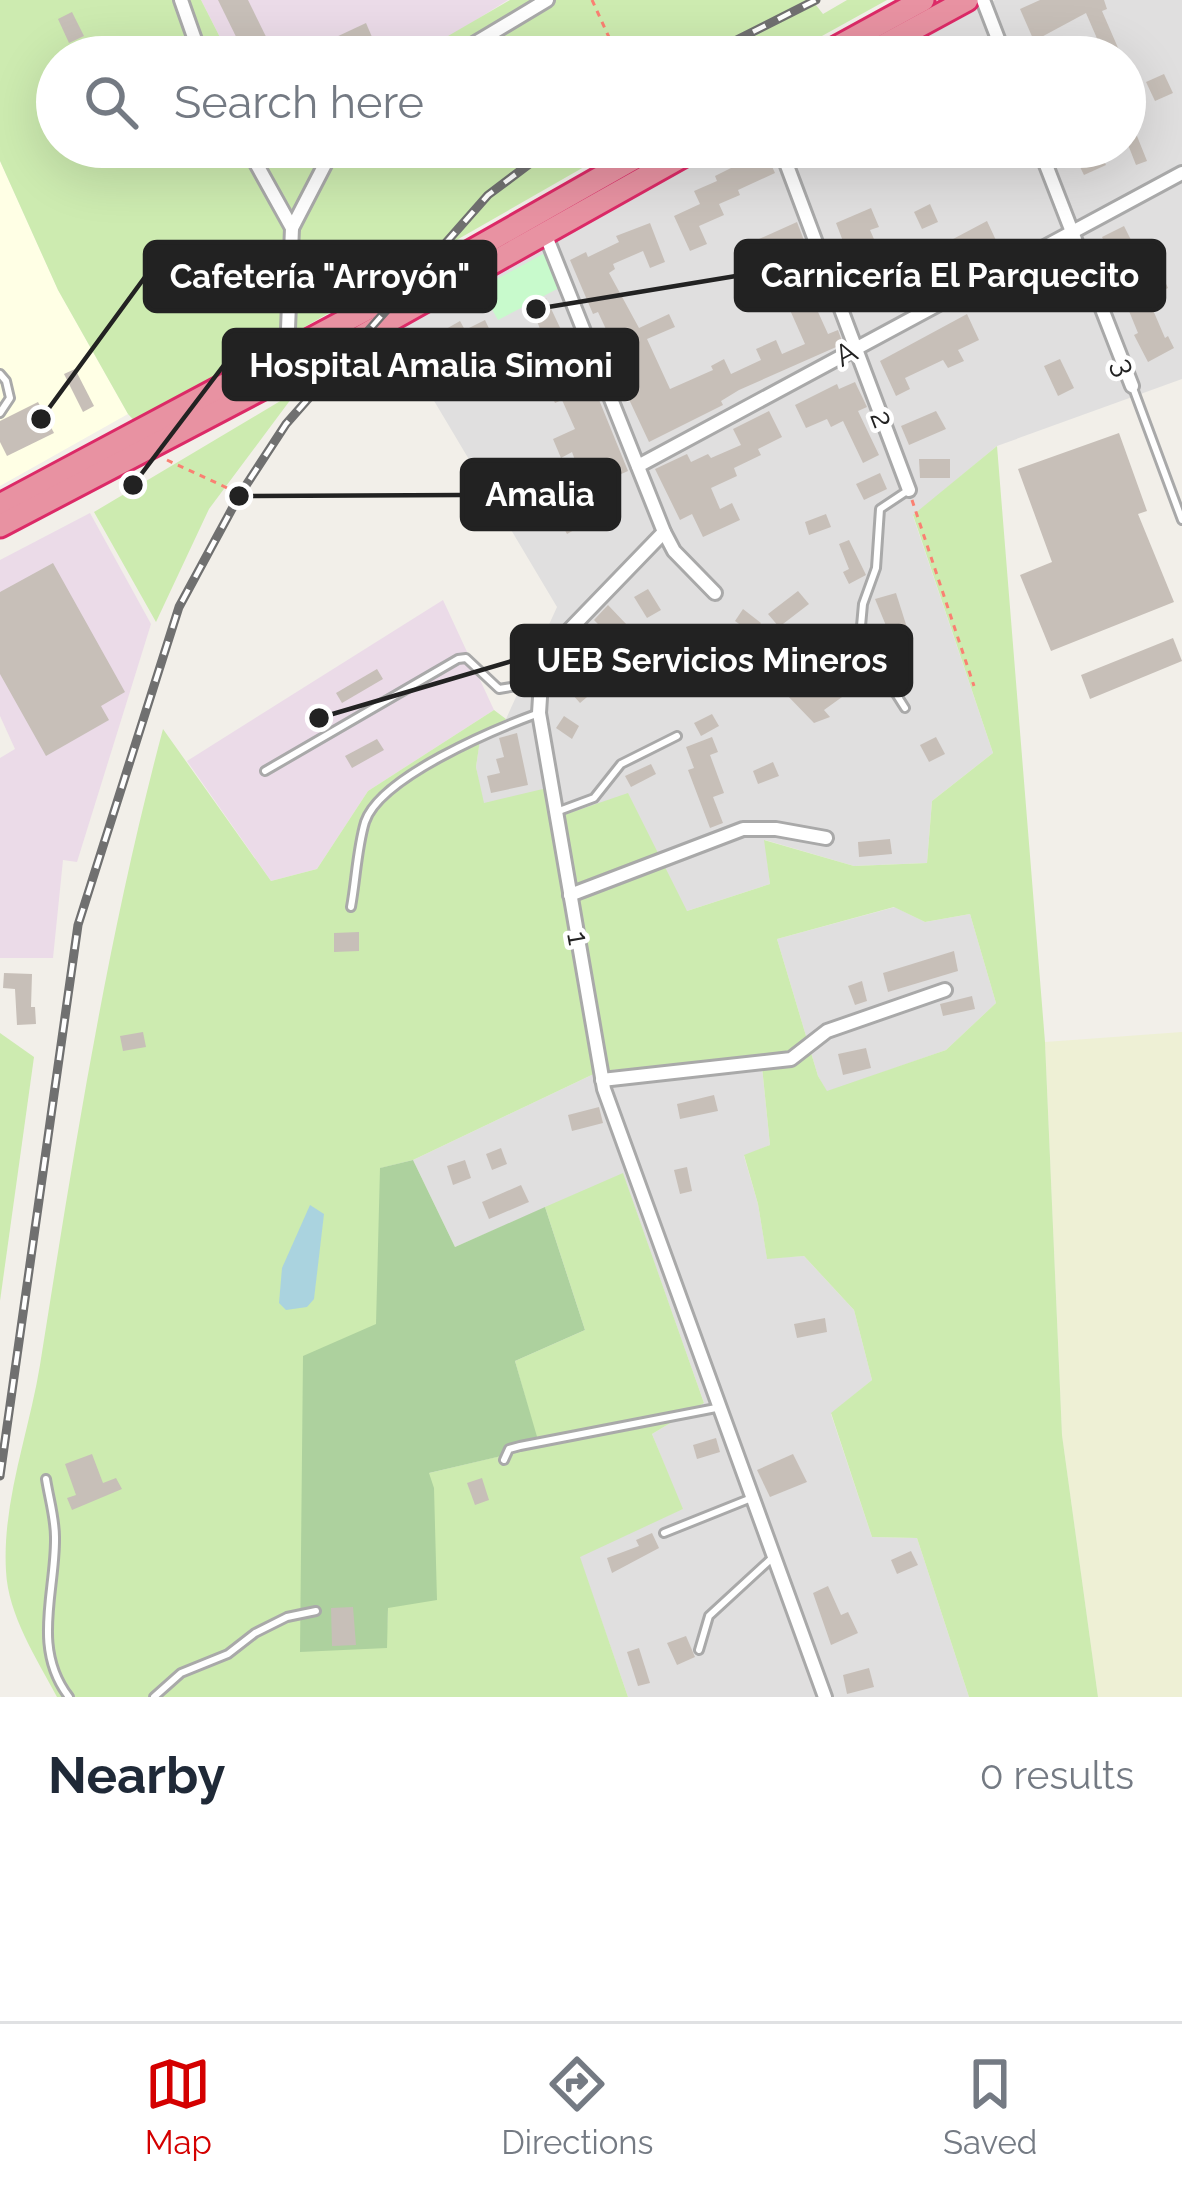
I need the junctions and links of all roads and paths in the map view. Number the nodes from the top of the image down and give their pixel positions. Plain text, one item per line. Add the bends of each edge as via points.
1 (181, 0) edge
2 (547, 0) edge
3 (592, 0) edge
4 (923, 0) edge
5 (967, 0) edge
6 (983, 0) edge
7 (526, 6) edge
8 (194, 36) edge
9 (482, 36) edge
10 (608, 36) edge
11 (857, 36) edge
12 (901, 36) edge
13 (997, 36) edge
14 (259, 168) edge
15 (323, 168) edge
16 (623, 168) edge
17 (657, 168) edge
18 (787, 168) edge
19 (1047, 168) edge
20 (1182, 173) edge
21 (540, 225) junction
22 (292, 228) junction
23 (1071, 232) junction
24 (856, 349) junction
25 (287, 350) junction
26 (0, 374) edge
27 (286, 374) junction
28 (1132, 386) joint
29 (0, 413) edge
30 (162, 458) dead end
31 (638, 466) junction
32 (909, 490) junction
33 (236, 492) dead end
34 (1, 517) edge
35 (1182, 520) edge
36 (664, 532) junction
37 (715, 592) dead end
38 (541, 682) junction
39 (974, 686) dead end
40 (905, 708) dead end
41 (539, 713) junction
42 (677, 736) dead end
43 (266, 771) dead end
44 (556, 813) junction
45 (826, 838) dead end
46 (570, 895) junction
47 (351, 907) dead end
48 (945, 990) dead end
49 (602, 1080) junction
50 (720, 1408) junction
51 (504, 1460) dead end
52 (46, 1479) dead end
53 (752, 1498) junction
54 (664, 1533) dead end
55 (774, 1556) junction
56 (316, 1611) dead end
57 (700, 1650) dead end
58 (69, 1697) edge
59 (154, 1697) edge
60 (825, 1697) edge

1 - 8 street
2 - 7 street
3 - 10 path
4 - 11 highway
5 - 12 highway
6 - 13 street
7 - 9 street
14 - 22 street
15 - 22 street
16 - 21 highway
17 - 21 highway
18 - 24 street, 2
19 - 23 street, 3
20 - 23 street, A
21 - 25 highway
21 - 27 highway
21 - 31 street
22 - 25 street
23 - 24 street, A
23 - 28 street, 3
24 - 31 street, A
24 - 32 street, 2
25 - 27 street
25 - 34 highway
26 - 29 lane via 10,398
27 - 34 highway
28 - 35 lane, 3
30 - 33 path
31 - 36 street
32 - 39 path
32 - 40 lane via 880,509 876,568 858,626
36 - 37 street
36 - 38 street, 1 via 550,650
38 - 41 street, 1
38 - 43 lane via 500,689 458,659
41 - 44 street, 1
41 - 47 lane via 481,734 380,796 365,820
42 - 44 lane via 621,764 594,798
44 - 46 street, 1
45 - 46 street via 742,829
46 - 49 street, 1
48 - 49 street via 827,1031 791,1059
49 - 50 street, 1
50 - 51 lane via 520,1445
50 - 53 street, 1
52 - 58 lane via 56,1538 46,1618
53 - 54 lane
53 - 55 street, 1
55 - 57 lane via 709,1616
55 - 60 street, 1
56 - 59 lane via 287,1617 181,1673

